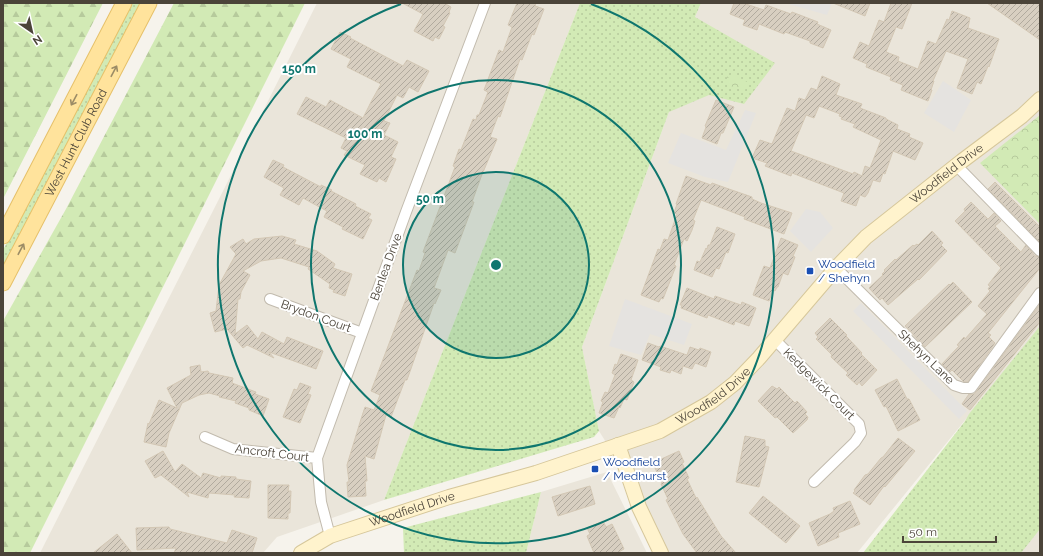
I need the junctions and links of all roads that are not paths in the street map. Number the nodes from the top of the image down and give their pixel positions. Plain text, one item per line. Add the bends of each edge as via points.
1 (124, 3) edge
2 (149, 3) edge
3 (485, 3) edge
4 (1040, 99) edge
5 (957, 166) junction
6 (3, 236) edge
7 (1040, 252) edge
8 (836, 268) junction
9 (3, 283) edge
10 (1040, 293) edge
11 (270, 299) dead end
12 (362, 333) junction
13 (775, 340) junction
14 (205, 437) dead end
15 (618, 445) junction
16 (317, 458) junction
17 (814, 482) dead end
18 (330, 536) junction
19 (302, 553) edge
20 (661, 553) edge

1 -> 6 main road, West Hunt Club Road
9 -> 2 main road, West Hunt Club Road
3 - 12 street, Benlea Drive
4 - 5 street, Woodfield Drive
5 - 7 street
5 - 8 street, Woodfield Drive via 866,237
8 - 10 street, Shehyn Lane via 954,385 963,388 971,388
8 - 13 street, Woodfield Drive
11 - 12 street, Brydon Court
12 - 16 street, Benlea Drive
13 - 15 street, Woodfield Drive via 735,383 712,402 660,431
13 - 17 street, Kedgewick Court via 859,424 861,433 856,442
14 - 16 street, Ancroft Court via 233,449
15 - 18 street, Woodfield Drive
15 - 20 street via 639,507
16 - 18 street, Benlea Drive via 321,502
18 - 19 street, Woodfield Drive

